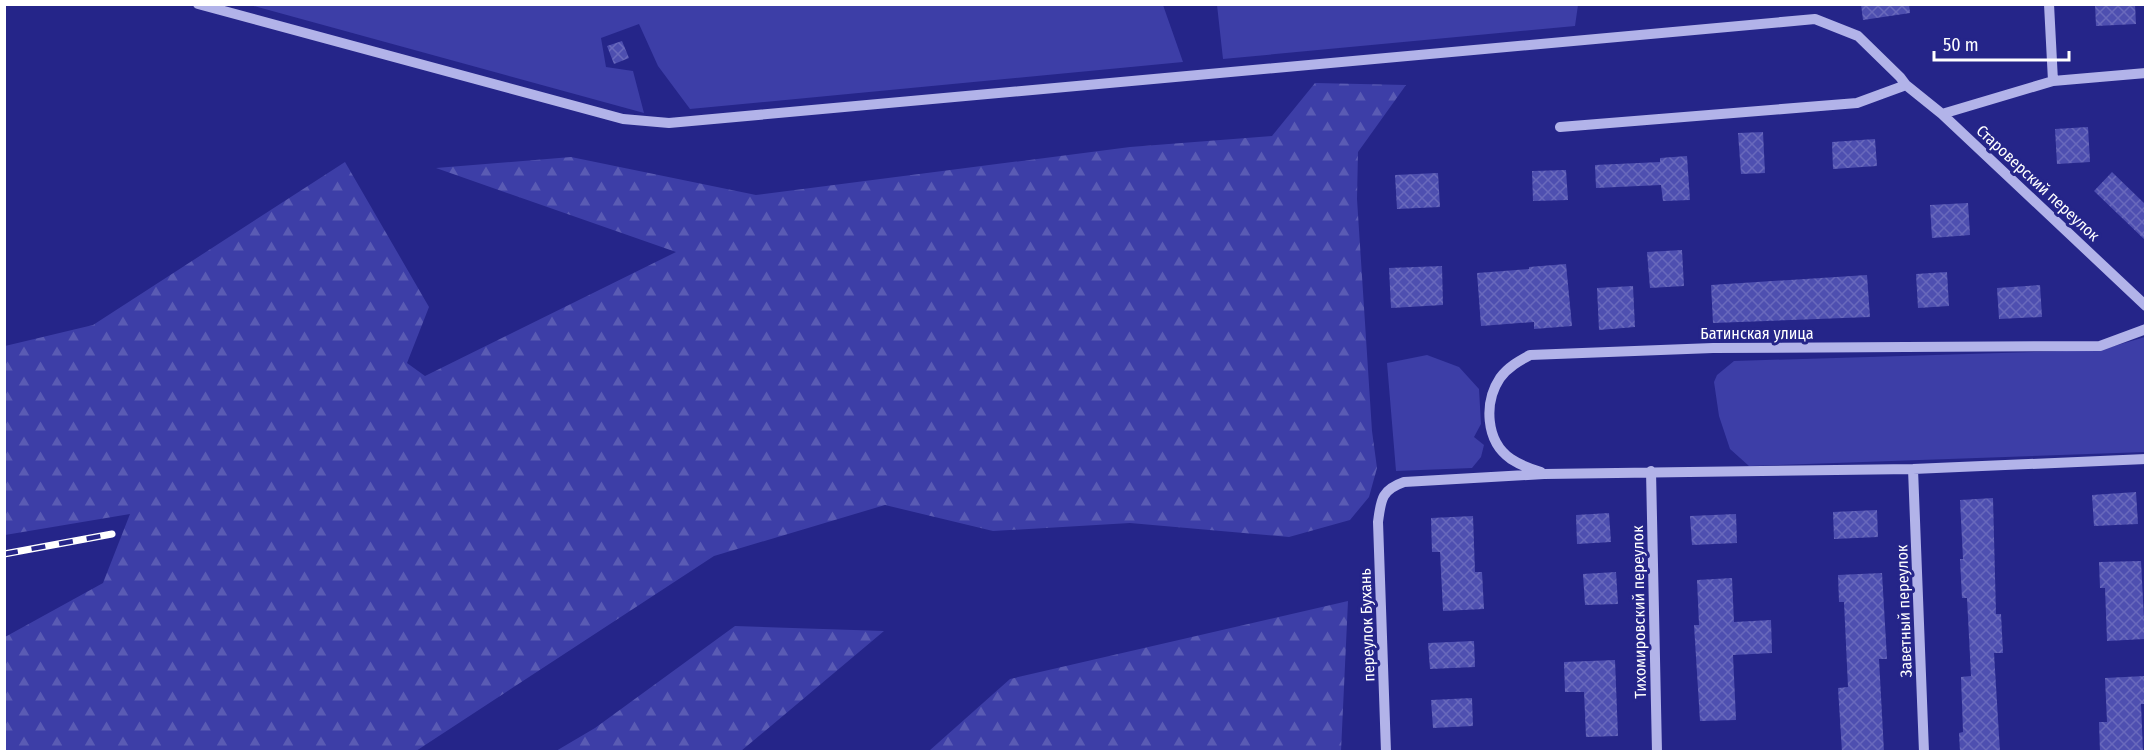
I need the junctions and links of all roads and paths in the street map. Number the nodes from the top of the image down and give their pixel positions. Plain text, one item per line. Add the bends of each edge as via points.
1 (198, 4) edge
2 (2049, 4) edge
3 (2145, 73) edge
4 (2053, 81) junction
5 (1906, 86) junction
6 (1942, 114) junction
7 (1560, 127) dead end
8 (2145, 306) edge
9 (2145, 329) edge
10 (2145, 459) edge
11 (1913, 469) junction
12 (1651, 471) junction
13 (1544, 474) junction
14 (1381, 497) joint
15 (1386, 752) edge
16 (1657, 752) edge
17 (1924, 752) edge

1 - 5 street, Староверский переулок via 622,119 662,123 1815,19 1858,36
2 - 4 street
3 - 4 street
4 - 6 street
5 - 6 street, Староверский переулок
5 - 7 street via 1857,103
6 - 8 street, Староверский переулок
9 - 13 street, Батинская улица via 2100,346 1713,348 1530,355 1501,376 1489,410 1491,428 1509,458
10 - 11 street, Батинская улица
11 - 12 street, Батинская улица
11 - 17 street, Заветный переулок
12 - 13 street, Батинская улица
12 - 16 street, Тихомировский переулок
13 - 14 street, Батинская улица via 1404,482 1392,486
14 - 15 street, переулок Бухань via 1378,522

